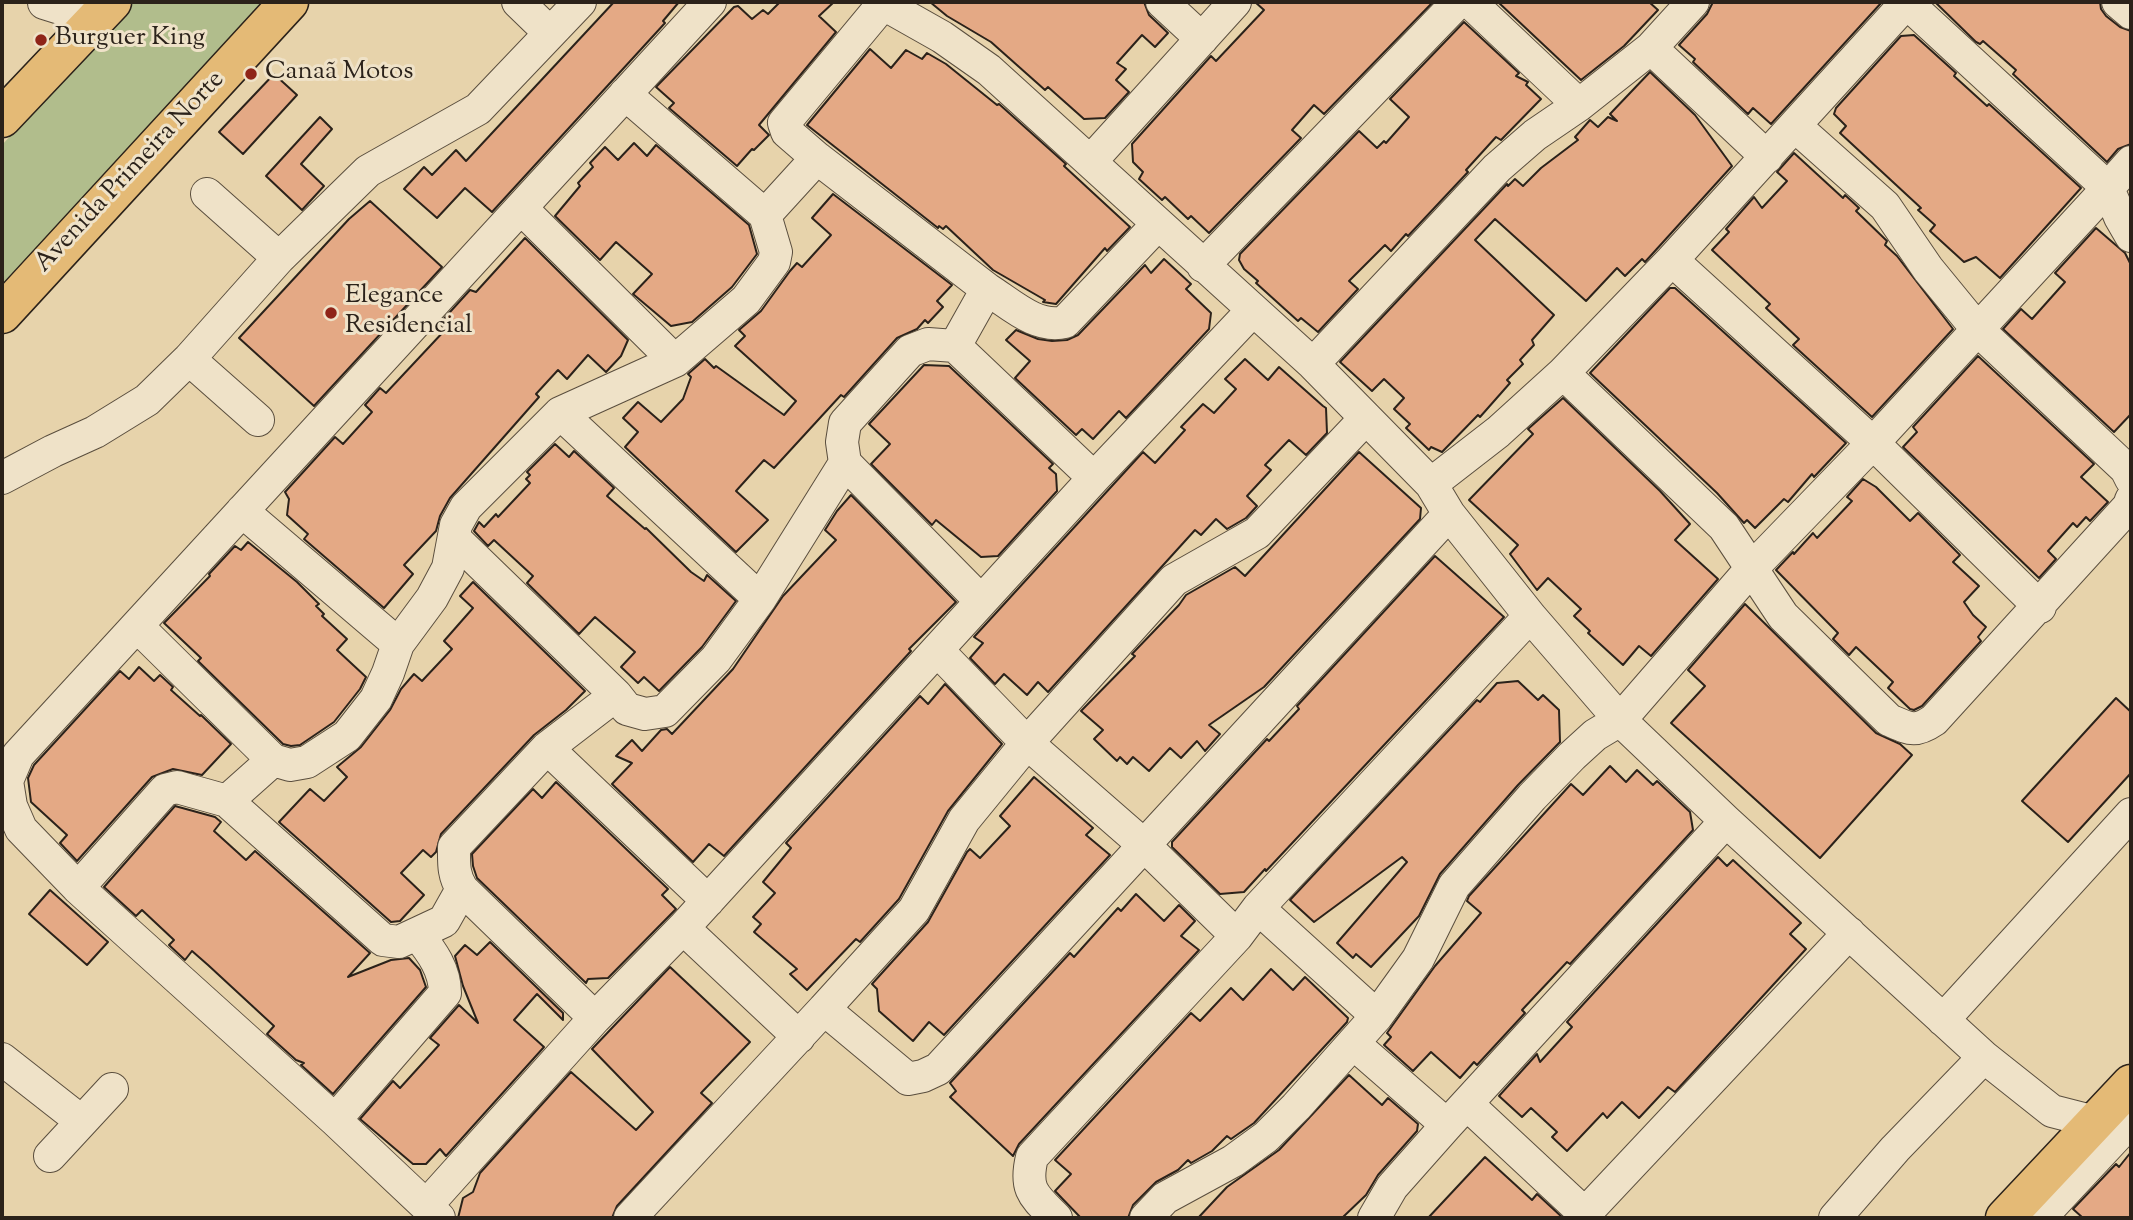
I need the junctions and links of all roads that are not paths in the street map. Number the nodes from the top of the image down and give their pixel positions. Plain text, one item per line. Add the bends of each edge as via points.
1 (289, 2) edge
2 (517, 2) edge
3 (580, 2) edge
4 (710, 2) edge
5 (1162, 2) edge
6 (1236, 2) edge
7 (1458, 2) edge
8 (1470, 2) edge
9 (1693, 2) edge
10 (1907, 2) edge
11 (2119, 2) edge
12 (44, 3) edge
13 (881, 3) edge
14 (103, 11) edge
15 (2131, 13) edge
16 (550, 33) junction
17 (1202, 39) junction
18 (66, 48) junction
19 (1651, 48) junction
20 (625, 94) junction
21 (1580, 105) junction
22 (2, 118) edge
23 (1795, 126) junction
24 (1767, 157) junction
25 (817, 158) junction
26 (1091, 161) junction
27 (2131, 162) edge
28 (2108, 188) junction
29 (207, 194) dead end
30 (522, 209) junction
31 (765, 215) junction
32 (1158, 223) junction
33 (2131, 236) edge
34 (279, 258) junction
35 (1672, 260) junction
36 (1203, 266) junction
37 (987, 289) junction
38 (1252, 311) junction
39 (2, 314) edge
40 (1978, 330) junction
41 (955, 346) junction
42 (189, 359) junction
43 (675, 361) junction
44 (1313, 364) junction
45 (1563, 373) junction
46 (560, 413) junction
47 (1366, 418) junction
48 (258, 419) dead end
49 (1873, 443) junction
50 (845, 463) junction
51 (2, 478) edge
52 (1094, 478) junction
53 (2131, 479) edge
54 (1431, 484) junction
55 (2131, 500) edge
56 (242, 511) junction
57 (1449, 514) junction
58 (454, 538) junction
59 (1752, 568) junction
60 (760, 598) junction
61 (981, 601) junction
62 (2040, 607) junction
63 (1530, 616) junction
64 (138, 627) junction
65 (398, 644) junction
66 (937, 650) junction
67 (616, 695) junction
68 (1620, 720) junction
69 (1027, 743) junction
70 (547, 748) junction
71 (273, 760) junction
72 (227, 801) junction
73 (2131, 814) edge
74 (1726, 821) junction
75 (1145, 846) junction
76 (78, 888) junction
77 (463, 888) junction
78 (708, 901) junction
79 (1258, 908) junction
80 (683, 928) junction
81 (1849, 933) junction
82 (418, 935) junction
83 (1237, 936) junction
84 (824, 1009) junction
85 (1377, 1016) junction
86 (596, 1018) junction
87 (1943, 1020) junction
88 (799, 1037) junction
89 (1353, 1043) junction
90 (1984, 1058) junction
91 (2, 1059) edge
92 (2129, 1086) edge
93 (112, 1089) dead end
94 (2052, 1111) junction
95 (1457, 1114) junction
96 (335, 1120) junction
97 (81, 1121) junction
98 (2095, 1122) junction
99 (2069, 1150) junction
100 (50, 1156) dead end
101 (433, 1212) edge
102 (1583, 1216) edge
103 (2024, 1217) edge
104 (630, 1218) edge
105 (1056, 1218) edge
106 (1146, 1218) edge
107 (1374, 1218) edge
108 (1835, 1218) edge

1 - 39 main road, Avenida Primeira Norte
2 - 16 street
3 - 16 street
4 - 20 street
5 - 17 street
6 - 17 street
7 - 36 street
8 - 21 street
9 - 19 street
10 - 23 street
10 - 28 street
11 - 15 street
12 - 14 street
12 - 18 street
13 - 25 street via 784,123 787,132
13 - 26 street via 989,70
14 - 18 main road
16 - 34 street via 478,110 368,171
17 - 26 street
18 - 22 main road
19 - 21 street
19 - 24 street
20 - 30 street
20 - 31 street
21 - 44 street via 1497,168
23 - 24 street
23 - 40 street via 1885,206
24 - 35 street
25 - 31 street
25 - 37 street
26 - 32 street
27 - 28 street
28 - 33 street
28 - 40 street
29 - 34 street
30 - 43 street
30 - 56 street
31 - 43 street via 776,252 774,262 746,300
32 - 36 street
32 - 37 street via 1065,321 1040,323
34 - 42 street
35 - 45 street
35 - 49 street
36 - 38 street
37 - 41 street
38 - 44 street
38 - 52 street
40 - 49 street
40 - 53 street via 2126,469
41 - 50 street via 928,344 910,351 845,423
41 - 52 street
42 - 48 street
42 - 51 street via 147,400 95,432
43 - 46 street
44 - 47 street
45 - 54 street
45 - 59 street via 1724,527
46 - 58 street via 466,507
46 - 60 street
47 - 54 street
47 - 69 street via 1257,533 1174,580
49 - 59 street
49 - 62 street
50 - 60 street
50 - 61 street
52 - 61 street
54 - 57 street
55 - 62 street
56 - 64 street
56 - 65 street
57 - 63 street
57 - 75 street
58 - 65 street via 443,578
58 - 67 street
59 - 62 street via 1783,616 1889,720 1920,730
59 - 68 street
60 - 67 street via 716,659 665,711 627,709
61 - 66 street
63 - 68 street
63 - 79 street
64 - 71 street
64 - 76 street via 18,755 7,780 21,829
65 - 71 street via 376,699 347,736 307,762 290,765
66 - 69 street
66 - 78 street
67 - 70 street
68 - 74 street
68 - 85 street via 1572,756 1454,886 1418,959
69 - 75 street
69 - 84 street via 964,820 914,910
70 - 77 street via 454,847 456,879
70 - 78 street
71 - 72 street
72 - 76 street via 177,787 165,790
72 - 82 street via 383,940 399,942
73 - 87 street
74 - 81 street
74 - 95 street
75 - 83 street
75 - 84 street via 938,1069 908,1079
76 - 96 street via 209,1022
77 - 82 street via 444,921
77 - 86 street
78 - 80 street
79 - 83 street
79 - 85 street
80 - 86 street
80 - 88 street
81 - 87 street
81 - 102 street
82 - 96 street via 436,957 445,993
83 - 105 street via 1032,1157 1030,1188
84 - 88 street
85 - 89 street
86 - 101 street
87 - 90 street
88 - 104 street
89 - 95 street
89 - 106 street via 1266,1137 1166,1198
90 - 94 street
90 - 108 street
91 - 97 street
92 - 98 main road
92 - 103 street via 2125,1127
93 - 97 street
94 - 98 street
94 - 99 street
95 - 102 street
95 - 107 street via 1392,1187
96 - 101 street
97 - 100 street
98 - 99 main road
99 - 103 main road

